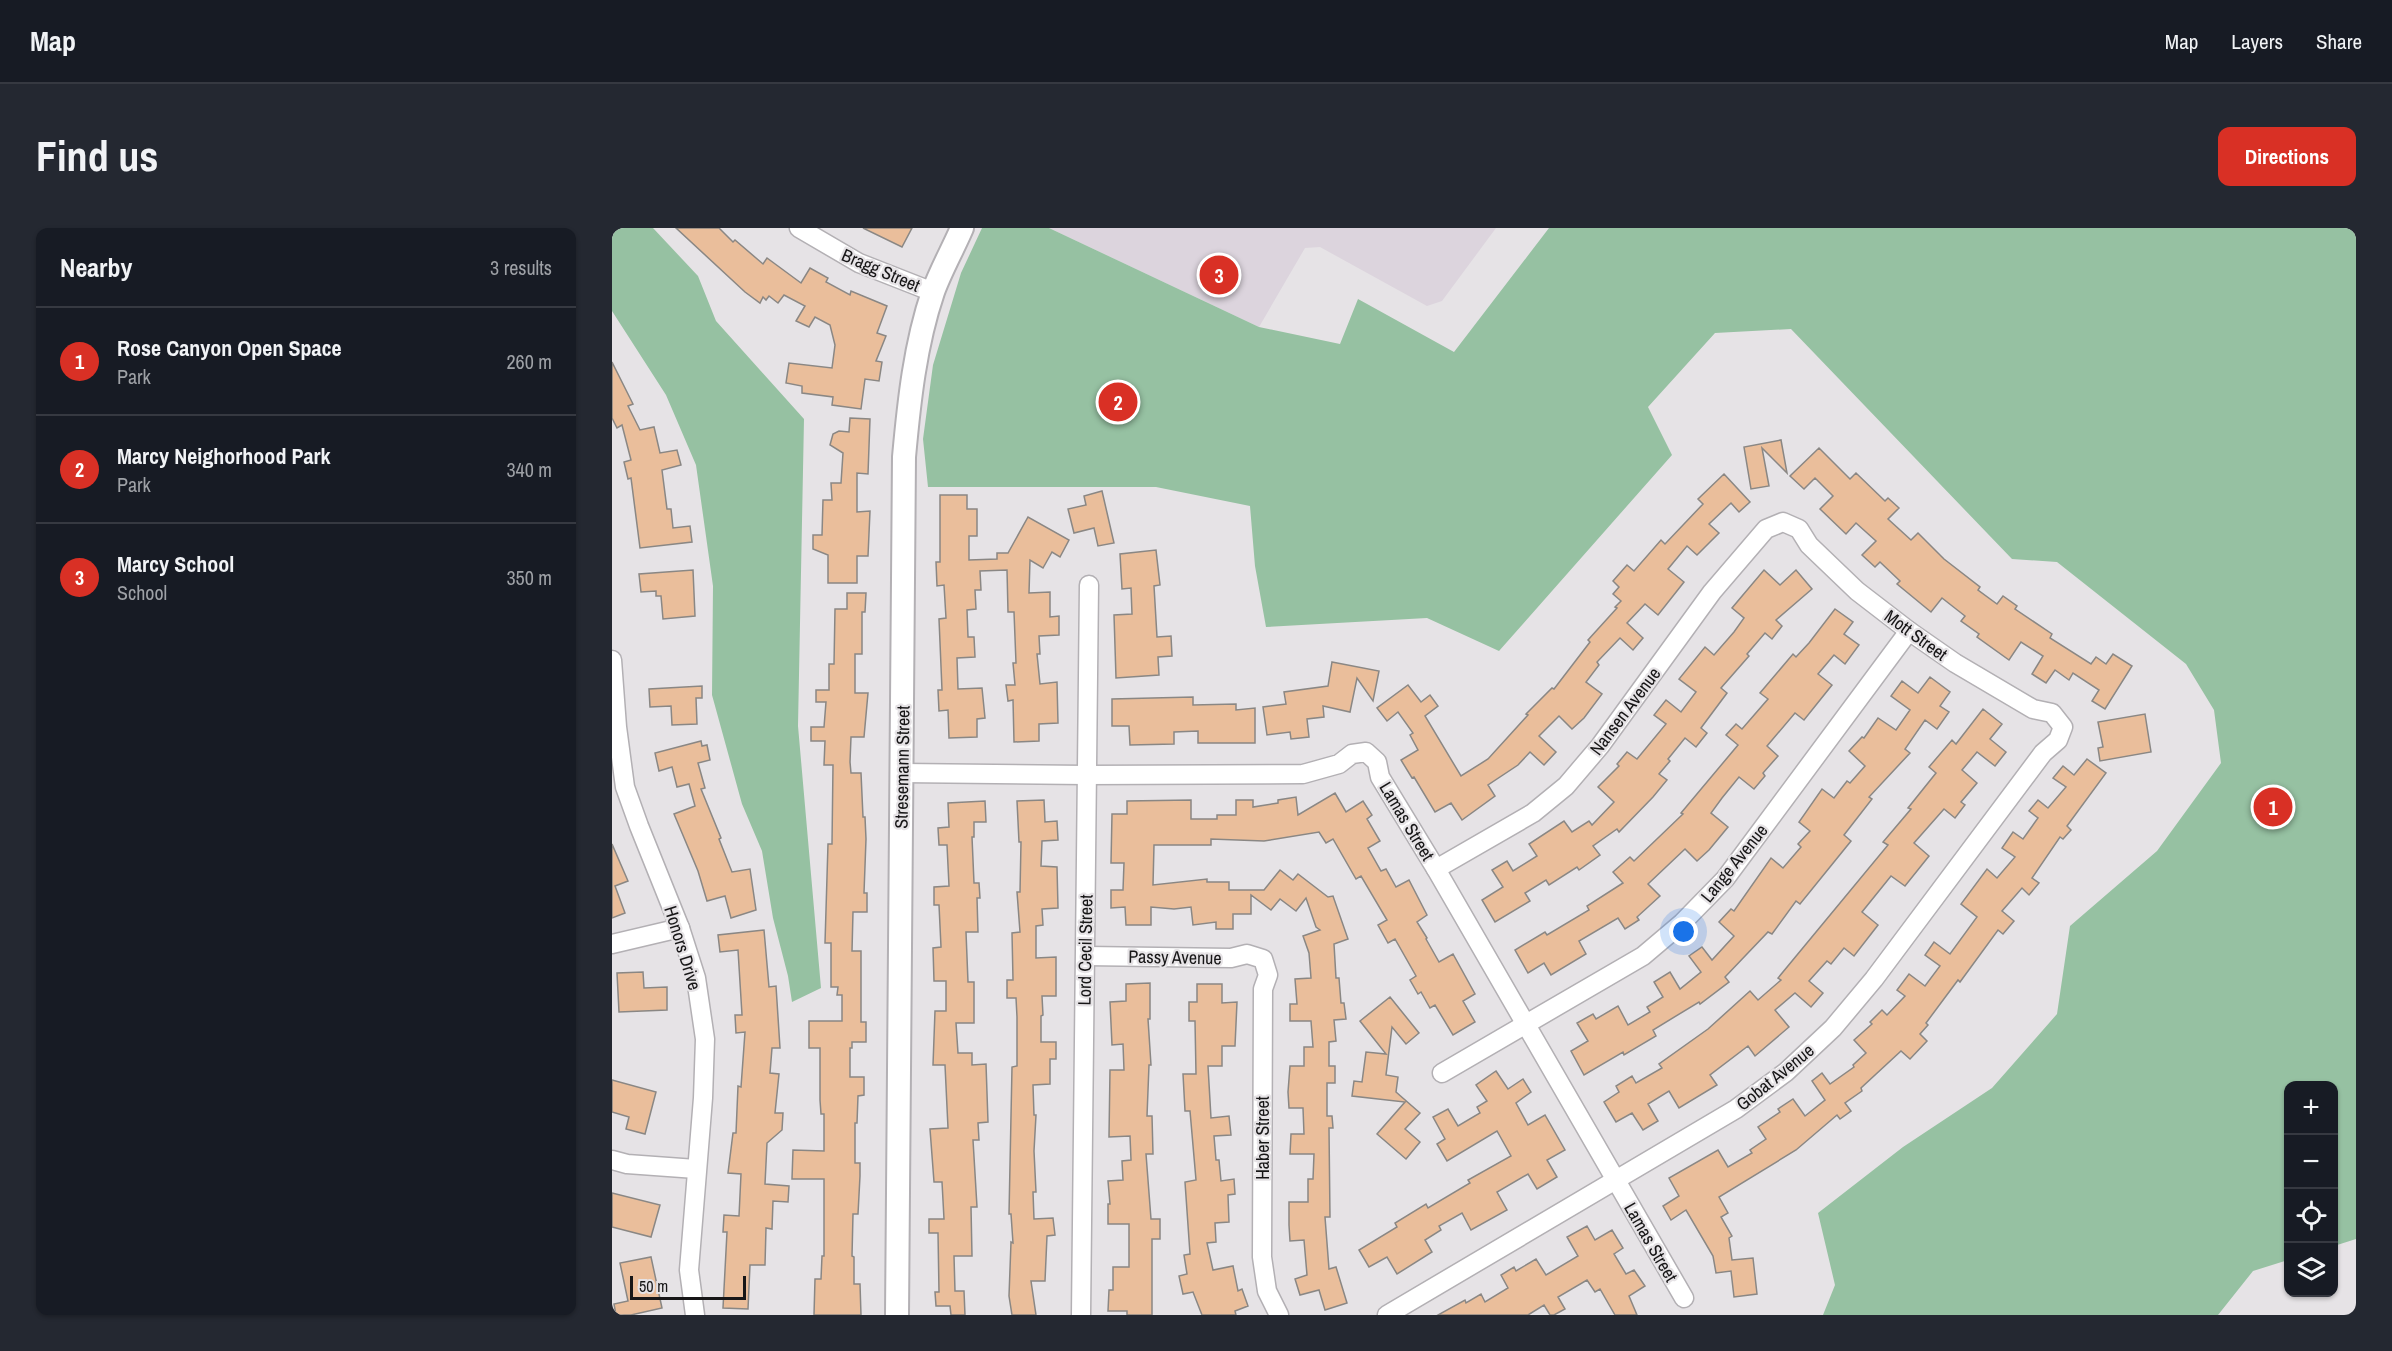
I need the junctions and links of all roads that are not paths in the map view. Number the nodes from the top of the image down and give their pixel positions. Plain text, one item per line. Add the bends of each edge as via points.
1 (799, 228) edge
2 (962, 228) edge
3 (933, 292) junction
4 (1783, 522) joint
5 (1089, 585) dead end
6 (1909, 631) junction
7 (612, 660) edge
8 (2063, 727) joint
9 (902, 773) junction
10 (1086, 775) junction
11 (1436, 869) junction
12 (680, 928) junction
13 (612, 944) edge
14 (1086, 956) junction
15 (1263, 959) joint
16 (1525, 1026) junction
17 (1442, 1073) dead end
18 (612, 1160) edge
19 (696, 1169) junction
20 (1615, 1181) junction
21 (1684, 1298) dead end
22 (695, 1315) edge
23 (897, 1315) edge
24 (1081, 1315) edge
25 (1279, 1315) edge
26 (1387, 1315) edge

1 - 3 street, Bragg Street via 859,263
2 - 3 street, Stresemann Street
3 - 9 street, Stresemann Street via 913,377 904,457
4 - 6 street, Mott Street via 1799,529 1809,545 1857,591
4 - 11 street, Nansen Avenue via 1766,529 1712,592 1600,746 1566,786 1533,813
5 - 10 street, Lord Cecil Street
6 - 8 street, Mott Street via 2033,709 2052,713
6 - 16 street, Lange Avenue via 1725,879 1682,924 1643,956
7 - 12 street, Honors Drive via 616,727 626,787
8 - 20 street, Gobat Avenue via 2058,740 2043,753 1833,1028 1786,1072 1736,1109
9 - 10 street, Lamas Street
9 - 23 street, Stresemann Street
10 - 11 street, Lamas Street via 1303,774 1366,752 1377,762 1380,777
10 - 14 street, Lord Cecil Street
11 - 16 street, Lamas Street
12 - 13 street
12 - 19 street, Honors Drive via 696,978 705,1039
14 - 15 street, Passy Avenue via 1231,958 1247,954
14 - 24 street, Lord Cecil Street
15 - 25 street, Haber Street via 1268,975 1263,989 1262,1257 1267,1291
16 - 17 street, Lange Avenue
16 - 20 street, Lamas Street
18 - 19 street
19 - 22 street, Honors Drive via 689,1270
20 - 21 street, Lamas Street
20 - 26 street, Gobat Avenue

